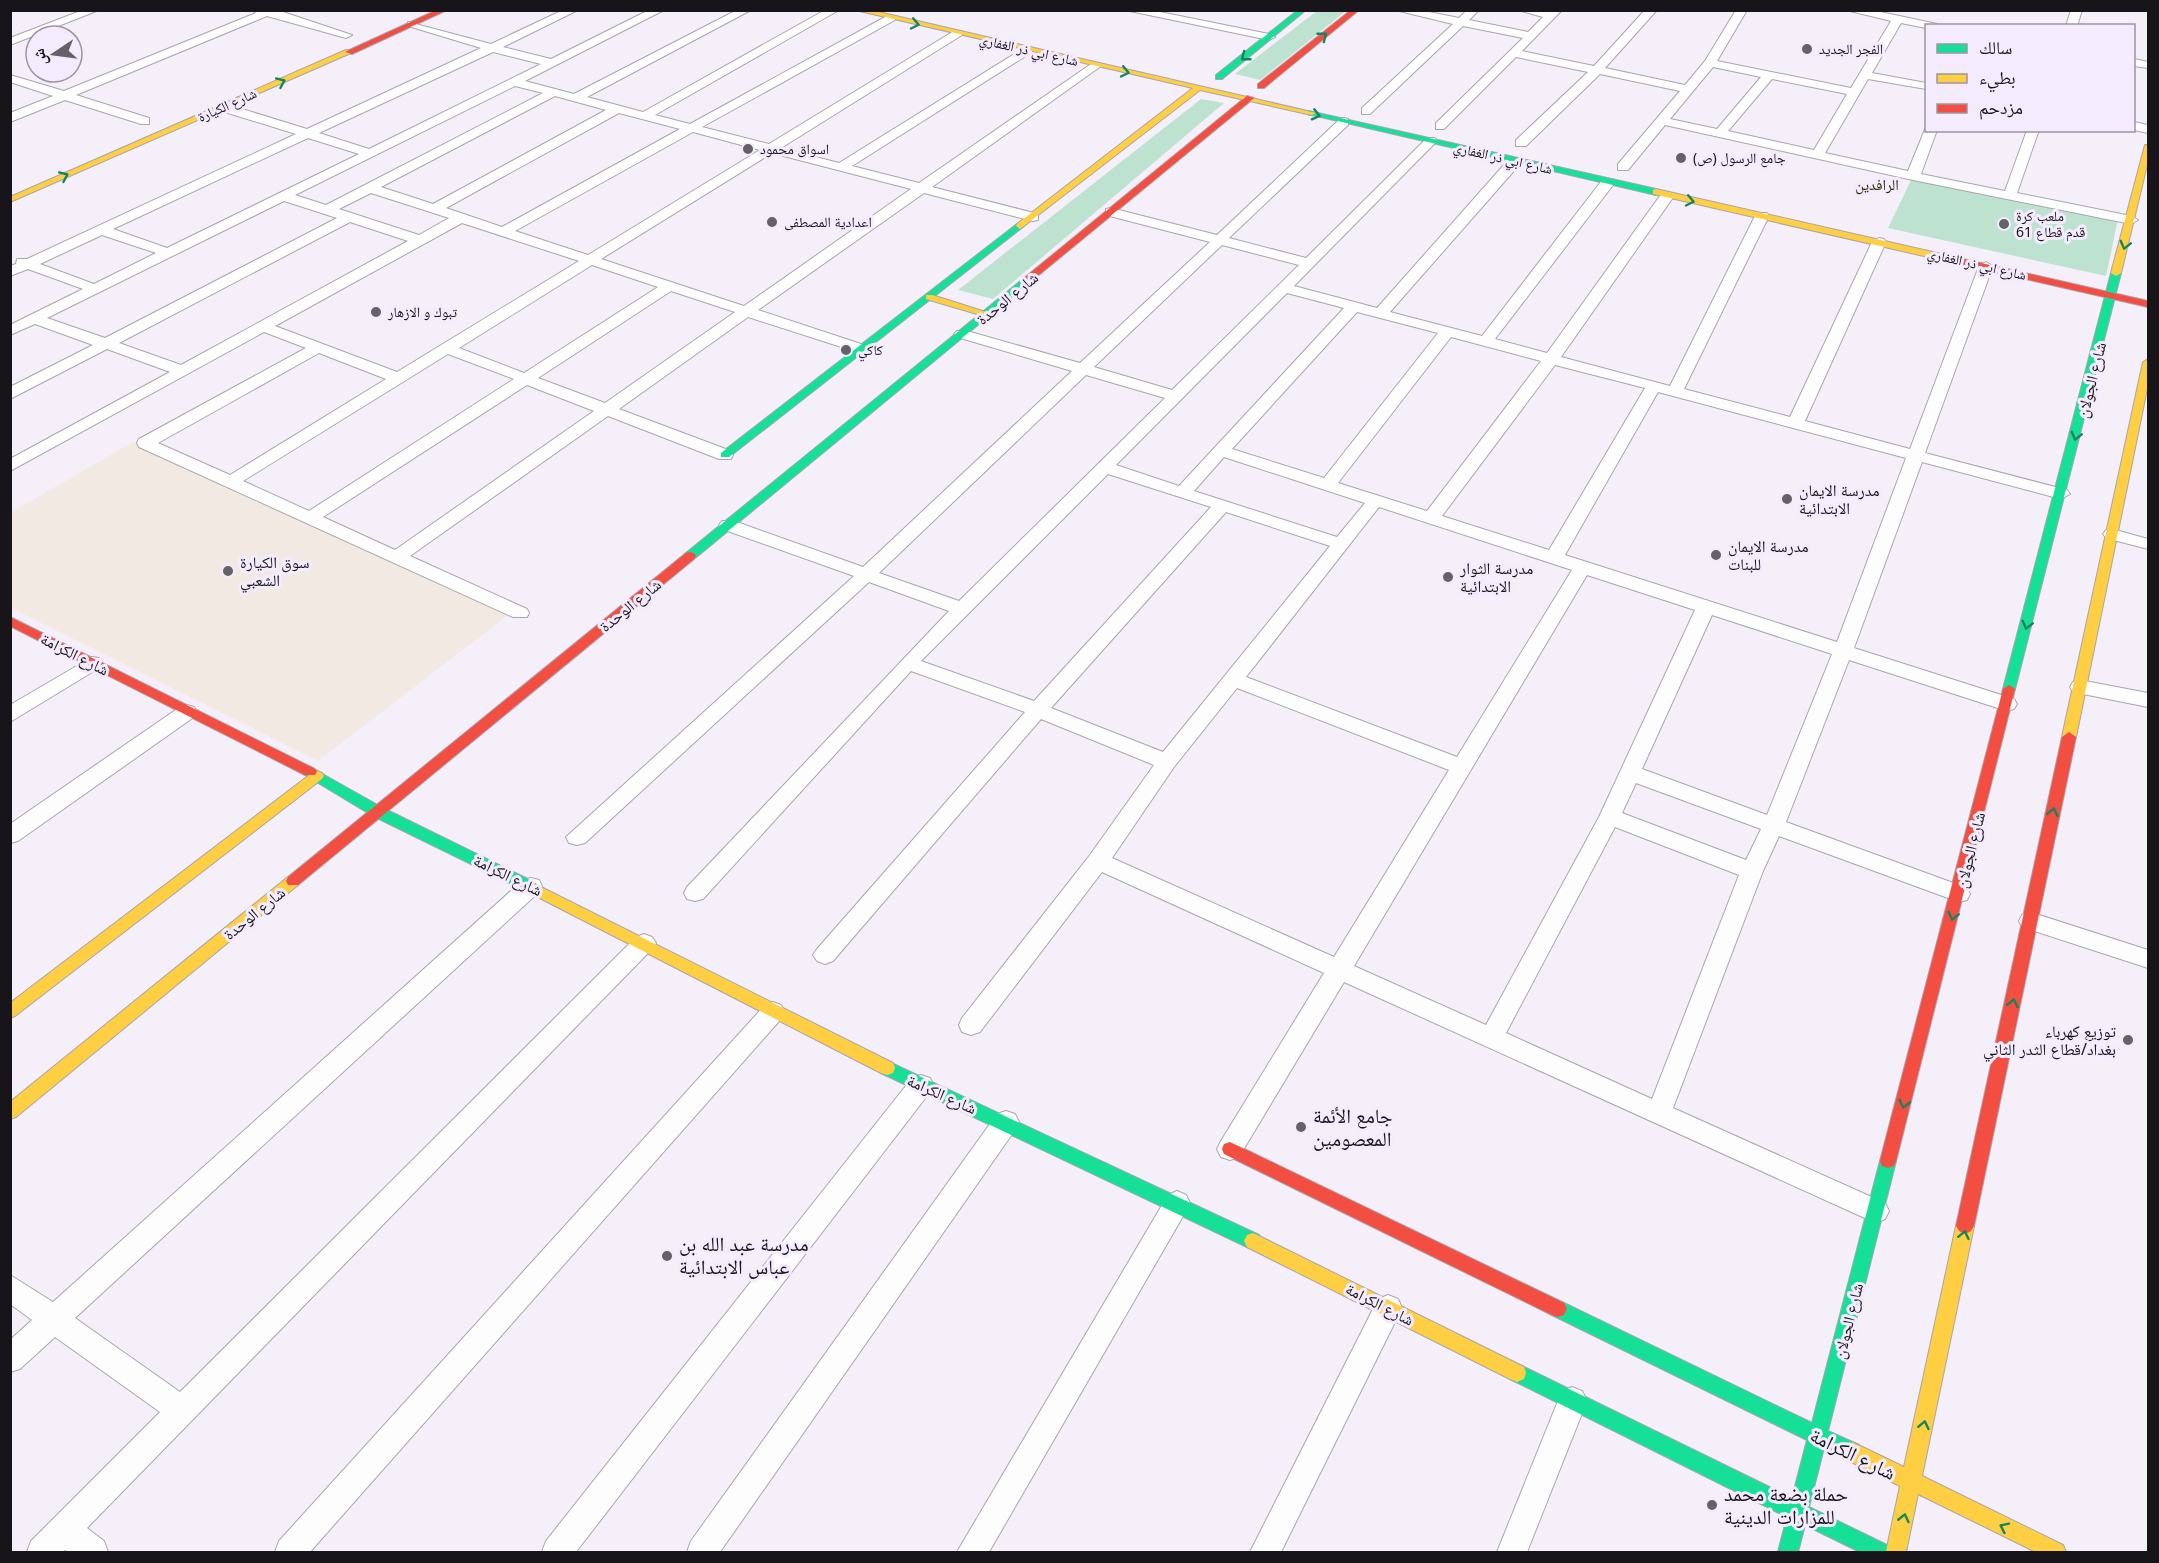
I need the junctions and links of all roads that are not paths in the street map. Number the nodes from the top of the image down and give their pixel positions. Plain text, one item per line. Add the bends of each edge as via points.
1 (94, 10) edge
2 (444, 10) edge
3 (573, 10) edge
4 (659, 10) edge
5 (746, 10) edge
6 (834, 10) edge
7 (858, 10) edge
8 (917, 10) edge
9 (1130, 10) edge
10 (1179, 10) edge
11 (1303, 10) edge
12 (1356, 10) edge
13 (1400, 10) edge
14 (1474, 10) edge
15 (1523, 10) edge
16 (1652, 10) edge
17 (1742, 10) edge
18 (1851, 10) edge
19 (265, 11) edge
20 (1555, 13) edge
21 (1893, 15) edge
22 (891, 18) junction
23 (1167, 19) junction
24 (1461, 22) junction
25 (412, 24) junction
26 (1926, 24) edge
27 (350, 33) joint
28 (958, 33) junction
29 (1531, 36) junction
30 (1269, 37) junction
31 (10, 42) edge
32 (324, 44) dead end
33 (492, 48) junction
34 (1028, 50) junction
35 (1515, 53) junction
36 (553, 63) junction
37 (1710, 63) junction
38 (1095, 66) junction
39 (1598, 70) junction
40 (1770, 74) junction
41 (1865, 75) junction
42 (1219, 77) junction
43 (10, 78) edge
44 (514, 82) junction
45 (1250, 84) junction
46 (1925, 86) edge
47 (1199, 87) junction
48 (1689, 89) junction
49 (1282, 91) dead end
50 (554, 92) junction
51 (1855, 92) junction
52 (225, 93) dead end
53 (66, 96) junction
54 (243, 98) junction
55 (576, 98) junction
56 (1251, 98) junction
57 (222, 107) junction
58 (617, 109) junction
59 (1361, 110) joint
60 (1387, 115) dead end
61 (644, 116) junction
62 (10, 118) edge
63 (150, 119) joint
64 (1664, 121) junction
65 (1344, 122) junction
66 (691, 128) junction
67 (124, 130) dead end
68 (1438, 130) junction
69 (1930, 132) edge
70 (2032, 132) edge
71 (1720, 133) junction
72 (308, 134) junction
73 (1515, 142) joint
74 (2148, 147) edge
75 (1541, 148) dead end
76 (771, 149) junction
77 (370, 153) junction
78 (1561, 153) dead end
79 (1818, 154) junction
80 (1515, 160) junction
81 (841, 167) junction
82 (1624, 167) dead end
83 (1548, 168) junction
84 (1913, 176) junction
85 (1608, 183) junction
86 (370, 188) junction
87 (921, 188) junction
88 (2010, 195) junction
89 (283, 196) junction
90 (1667, 196) junction
91 (10, 200) edge
92 (435, 209) junction
93 (327, 210) junction
94 (1112, 212) junction
95 (1762, 216) junction
96 (349, 217) junction
97 (1033, 217) junction
98 (460, 218) junction
99 (2131, 220) junction
100 (102, 230) junction
101 (503, 232) junction
102 (420, 240) junction
103 (1219, 240) junction
104 (1879, 242) junction
105 (168, 253) junction
106 (10, 258) edge
107 (590, 260) junction
108 (1309, 263) junction
109 (28, 264) junction
110 (1986, 266) junction
111 (10, 272) edge
112 (2095, 273) dead end
113 (2117, 278) junction
114 (2132, 281) dead end
115 (669, 286) junction
116 (1284, 288) junction
117 (95, 289) junction
118 (2112, 295) junction
119 (929, 297) junction
120 (2148, 303) edge
121 (1353, 307) junction
122 (747, 311) junction
123 (987, 314) junction
124 (1380, 314) junction
125 (35, 318) junction
126 (263, 327) junction
127 (10, 331) edge
128 (1447, 332) junction
129 (962, 334) junction
130 (1485, 342) junction
131 (107, 344) junction
132 (318, 348) junction
133 (446, 348) junction
134 (862, 349) junction
135 (1551, 359) junction
136 (2148, 362) edge
137 (1083, 369) junction
138 (183, 371) junction
139 (399, 378) junction
140 (525, 379) junction
141 (1654, 386) junction
142 (1675, 392) junction
143 (10, 394) edge
144 (1176, 396) junction
145 (606, 410) junction
146 (1795, 424) junction
147 (1219, 450) junction
148 (725, 455) joint
149 (1915, 455) junction
150 (10, 466) edge
151 (1104, 467) junction
152 (230, 482) junction
153 (1327, 485) junction
154 (1183, 492) junction
155 (2061, 494) junction
156 (1375, 501) junction
157 (1222, 506) junction
158 (310, 518) junction
159 (1431, 519) junction
160 (728, 525) junction
161 (2112, 534) junction
162 (1341, 544) junction
163 (2148, 544) edge
164 (397, 557) junction
165 (1554, 558) junction
166 (1583, 567) junction
167 (866, 575) junction
168 (1706, 607) junction
169 (962, 609) junction
170 (520, 614) dead end
171 (10, 621) edge
172 (1843, 651) junction
173 (92, 663) junction
174 (908, 663) junction
175 (1235, 680) junction
176 (2080, 687) junction
177 (2148, 700) edge
178 (2007, 704) junction
179 (1038, 710) junction
180 (188, 712) junction
181 (10, 715) edge
182 (1167, 762) junction
183 (1462, 767) junction
184 (1629, 772) junction
185 (317, 776) junction
186 (378, 812) junction
187 (1610, 817) junction
188 (1773, 826) junction
189 (10, 835) edge
190 (577, 837) dead end
191 (1098, 861) junction
192 (1752, 871) junction
193 (531, 886) junction
194 (694, 893) dead end
195 (1959, 894) junction
196 (2030, 921) junction
197 (644, 943) junction
198 (825, 955) dead end
199 (2148, 959) edge
200 (1339, 969) junction
201 (10, 1012) edge
202 (773, 1012) junction
203 (971, 1025) dead end
204 (1491, 1038) junction
205 (921, 1085) junction
206 (10, 1112) edge
207 (1659, 1113) junction
208 (1006, 1122) junction
209 (1230, 1149) joint
210 (1177, 1203) junction
211 (1876, 1211) junction
212 (10, 1288) edge
213 (1388, 1308) junction
214 (54, 1319) junction
215 (10, 1359) edge
216 (1572, 1401) junction
217 (182, 1411) junction
218 (1818, 1438) junction
219 (1912, 1483) junction
220 (1799, 1510) junction
221 (64, 1530) junction
222 (42, 1552) edge
223 (93, 1552) edge
224 (290, 1552) edge
225 (557, 1552) edge
226 (702, 1552) edge
227 (972, 1552) edge
228 (1265, 1552) edge
229 (1512, 1552) edge
230 (1788, 1552) edge
231 (1880, 1552) edge
232 (1896, 1552) edge
233 (2056, 1552) edge

1 - 31 street
2 - 25 street, شارع الكيارة
3 - 33 street
4 - 36 street
5 - 55 street
6 - 61 street
7 - 22 street, شارع ابي ذر الغفاري
8 - 42 street, شارع ابي ذر الغفاري
9 - 23 street
10 - 23 street
11 - 30 street
45 -> 12 street
13 - 24 street
14 - 24 street
15 - 20 street
16 - 39 street
17 - 37 street
18 - 21 street
19 - 27 street
19 - 53 street
20 - 29 street
21 - 26 street
21 - 41 street
22 -> 28 street, شارع ابي ذر الغفاري
22 - 66 street
23 - 30 street
24 - 29 street
24 - 59 street
25 - 33 street
54 -> 25 street, شارع الكيارة
27 - 32 street
28 - 34 street, شارع ابي ذر الغفاري
28 - 76 street
29 - 35 street
30 -> 42 street
33 - 36 street
33 - 72 street
34 - 38 street, شارع ابي ذر الغفاري
34 - 81 street
35 - 39 street
35 - 68 street
36 - 44 street
37 - 40 street
37 - 48 street
38 -> 47 street, شارع ابي ذر الغفاري
38 - 87 street
39 - 48 street
39 - 73 street
40 - 51 street
40 - 71 street
41 - 46 street
41 - 51 street
42 - 45 street, شارع ابي ذر الغفاري
43 - 53 street
44 - 50 street
44 - 77 street
45 - 49 street, شارع ابي ذر الغفاري
47 - 56 street, شارع ابي ذر الغفاري
47 - 97 street
48 - 64 street
50 - 55 street
50 - 86 street
51 - 79 street
52 - 54 street
53 - 62 street
53 - 63 street
54 - 57 street, شارع الكيارة
55 - 58 street
56 -> 65 street, شارع ابي ذر الغفاري
56 - 94 street, شارع الوحدة
57 - 72 street
91 -> 57 street, شارع الكيارة
58 - 61 street
58 - 92 street
59 - 60 street
61 - 66 street
63 - 67 street
64 - 71 street
64 - 82 street
65 - 68 street, شارع ابي ذر الغفاري
65 - 103 street
66 - 76 street
66 - 101 street
68 - 80 street, شارع ابي ذر الغفاري
68 - 108 street
69 - 84 street
70 - 88 street
71 - 79 street
72 - 77 street
72 - 100 street
73 - 75 street, شارع ابي ذر الغفاري
74 - 99 street, شارع الجولان
76 - 81 street
76 - 107 street
77 - 89 street
78 - 83 street
79 - 84 street
80 - 83 street, شارع ابي ذر الغفاري
80 - 124 street
81 - 87 street
83 - 85 street, شارع ابي ذر الغفاري
84 - 88 street
85 - 90 street, شارع ابي ذر الغفاري
85 - 130 street
86 - 92 street
86 - 93 street
87 - 97 street
87 - 122 street
88 - 99 street
89 - 93 street
89 - 105 street
90 -> 95 street, شارع ابي ذر الغفاري
90 - 135 street
92 - 98 street
93 - 96 street
94 - 103 street
94 - 123 street, شارع الوحدة
95 - 104 street, شارع ابي ذر الغفاري
95 - 142 street
96 - 102 street
96 - 131 street
97 - 119 street
98 - 101 street
98 - 102 street
99 -> 113 street, شارع الجولان
100 - 105 street
100 - 109 street
101 - 107 street
102 - 126 street
103 - 108 street
103 - 137 street
104 - 110 street, شارع ابي ذر الغفاري
104 - 146 street
105 - 117 street
106 - 109 street
107 - 115 street
107 - 133 street
108 - 116 street
109 - 111 street
109 - 117 street
110 - 118 street, شارع ابي ذر الغفاري
110 - 149 street
112 - 113 street
113 - 114 street
113 - 118 street, شارع الجولان
115 - 122 street
115 - 140 street
116 - 121 street
116 - 144 street
117 - 125 street
118 - 120 street, شارع ابي ذر الغفاري
118 -> 155 street, شارع الجولان
119 - 123 street
119 - 134 street
121 - 124 street
121 - 147 street
122 - 134 street
122 - 145 street
123 - 129 street, شارع الوحدة
124 - 128 street
125 - 127 street
125 - 131 street
126 - 132 street
126 - 138 street
128 - 130 street
128 - 153 street
129 - 137 street
129 - 160 street, شارع الوحدة
130 - 135 street
131 - 138 street
131 - 143 street
132 - 139 street
132 - 152 street via 145,443
133 - 139 street
133 - 140 street
134 - 148 street
135 - 141 street
135 - 159 street
136 - 161 street
137 - 144 street
137 - 167 street
138 - 150 street
139 - 152 street
140 - 145 street
140 - 158 street
141 - 142 street
141 - 165 street
142 - 146 street
144 - 151 street
145 - 148 street
145 - 164 street
146 - 149 street
147 - 153 street
147 - 154 street
149 - 155 street
149 - 172 street
151 - 154 street
151 - 169 street
152 - 158 street
153 - 156 street
154 - 157 street
155 -> 178 street, شارع الجولان
156 - 159 street
156 - 162 street
157 - 162 street
157 - 179 street
158 - 164 street
159 - 165 street
160 - 167 street
160 - 186 street, شارع الوحدة
161 - 163 street
161 - 176 street
162 - 175 street
164 - 170 street
165 - 166 street
166 - 168 street
166 - 183 street
167 - 169 street
167 - 190 street
168 - 172 street
168 - 184 street
169 - 174 street
171 - 173 street, شارع الكرامة
172 - 178 street
172 - 188 street
173 - 180 street, شارع الكرامة
173 - 181 street
174 - 179 street
174 - 194 street
175 - 182 street
175 - 183 street
176 - 177 street
196 -> 176 street
178 - 195 street, شارع الجولان
179 - 182 street
179 - 198 street
180 - 185 street, شارع الكرامة
180 - 189 street
182 - 191 street
183 - 200 street
184 - 187 street
184 - 188 street
185 - 186 street, شارع الكرامة
185 - 201 street
186 - 193 street, شارع الكرامة
186 - 206 street, شارع الوحدة
187 - 192 street
187 - 204 street
188 - 192 street
188 - 195 street
191 - 200 street
191 - 203 street
192 - 207 street
193 - 197 street, شارع الكرامة
193 - 214 street
195 -> 211 street, شارع الجولان
196 - 199 street
219 -> 196 street
197 - 202 street, شارع الكرامة
197 - 217 street
200 - 204 street
200 - 209 street
202 - 205 street, شارع الكرامة
202 - 224 street
204 - 207 street
205 - 208 street, شارع الكرامة
205 - 225 street
207 - 211 street
208 - 210 street, شارع الكرامة
208 - 226 street
209 - 218 street, شارع الكرامة
210 - 213 street, شارع الكرامة
210 - 227 street
211 - 218 street, شارع الجولان
212 - 214 street
213 - 216 street, شارع الكرامة
213 - 228 street
214 - 215 street
214 - 217 street
216 - 220 street, شارع الكرامة
216 - 229 street
217 - 221 street
218 - 219 street, شارع الكرامة
218 - 220 street, شارع الجولان
232 -> 219 street
233 -> 219 street, شارع الكرامة
220 - 230 street, شارع الجولان
220 - 231 street, شارع الكرامة
221 - 222 street
221 - 223 street

